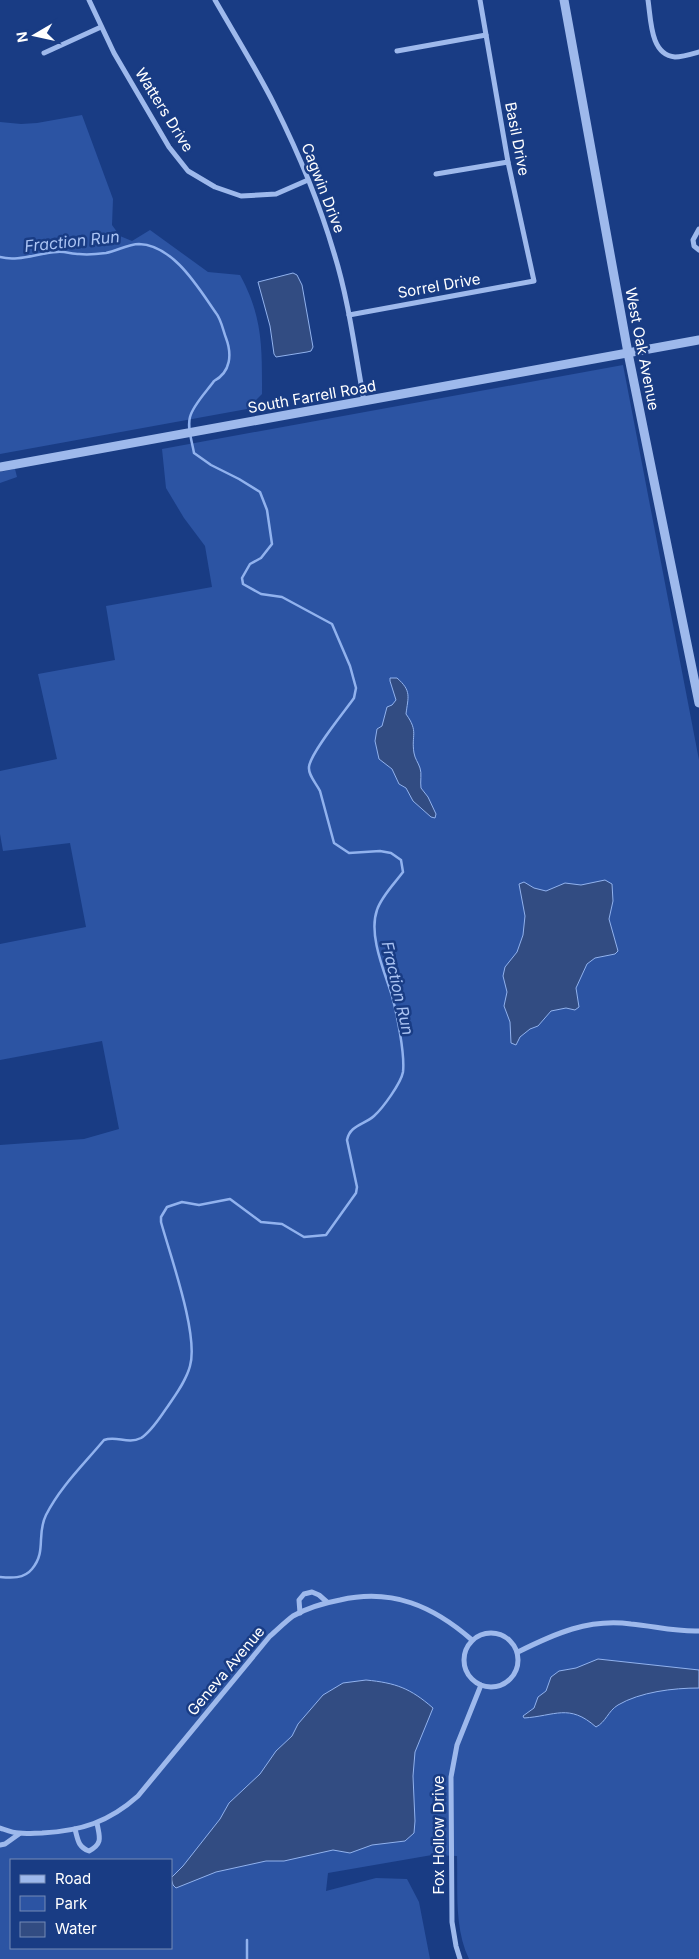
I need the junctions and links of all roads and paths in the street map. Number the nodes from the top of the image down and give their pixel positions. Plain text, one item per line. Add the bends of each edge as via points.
1 (89, 0) edge
2 (216, 0) edge
3 (480, 0) edge
4 (564, 0) edge
5 (648, 0) edge
6 (101, 27) junction
7 (486, 35) junction
8 (397, 51) dead end
9 (699, 52) edge
10 (44, 53) dead end
11 (508, 162) junction
12 (436, 174) dead end
13 (308, 180) junction
14 (699, 229) edge
15 (699, 250) edge
16 (534, 281) joint
17 (349, 315) junction
18 (699, 340) edge
19 (628, 353) junction
20 (364, 401) junction
21 (0, 467) edge
22 (699, 703) edge
23 (327, 1602) junction
24 (300, 1614) junction
25 (699, 1631) edge
26 (472, 1640) junction
27 (518, 1652) junction
28 (481, 1685) junction
29 (97, 1823) junction
30 (0, 1828) edge
31 (75, 1829) junction
32 (19, 1834) junction
33 (0, 1845) edge
34 (460, 1959) edge

1 - 6 street, Watters Drive
2 - 13 street, Cagwin Drive via 274,104
3 - 7 street, Basil Drive
4 - 19 street, West Oak Avenue
5 - 9 street via 655,42 663,53 675,57
6 - 10 street
6 - 13 street, Watters Drive via 169,147 188,172 215,187 242,196 276,194
7 - 8 street
7 - 11 street, Basil Drive
11 - 12 street
11 - 16 street, Basil Drive
13 - 17 street, Cagwin Drive via 335,255
14 - 15 street via 693,240
16 - 17 street, Sorrel Drive
17 - 20 street, Cagwin Drive
18 - 19 street, South Farrell Road
19 - 20 street, South Farrell Road
19 - 22 street, West Oak Avenue
20 - 21 street, South Farrell Road
23 - 24 street, Geneva Avenue
23 - 24 street via 312,1592 304,1594 299,1600
23 - 26 street, Geneva Avenue via 382,1596 406,1600 453,1623
24 - 29 street, Geneva Avenue via 270,1636 138,1796 122,1810
25 - 27 street via 602,1622 550,1636
26 - 27 street via 489,1632 498,1633 507,1637
26 - 28 street via 464,1657 465,1666 474,1681
27 - 28 street via 517,1670 513,1677 498,1686
28 - 34 street, Fox Hollow Drive via 457,1745 451,1777 452,1922
29 - 31 street, Geneva Avenue
29 - 31 street via 100,1840 97,1847 89,1851 82,1849
30 - 32 street, Geneva Avenue
31 - 32 street, Geneva Avenue
32 - 33 street, Geneva Avenue

